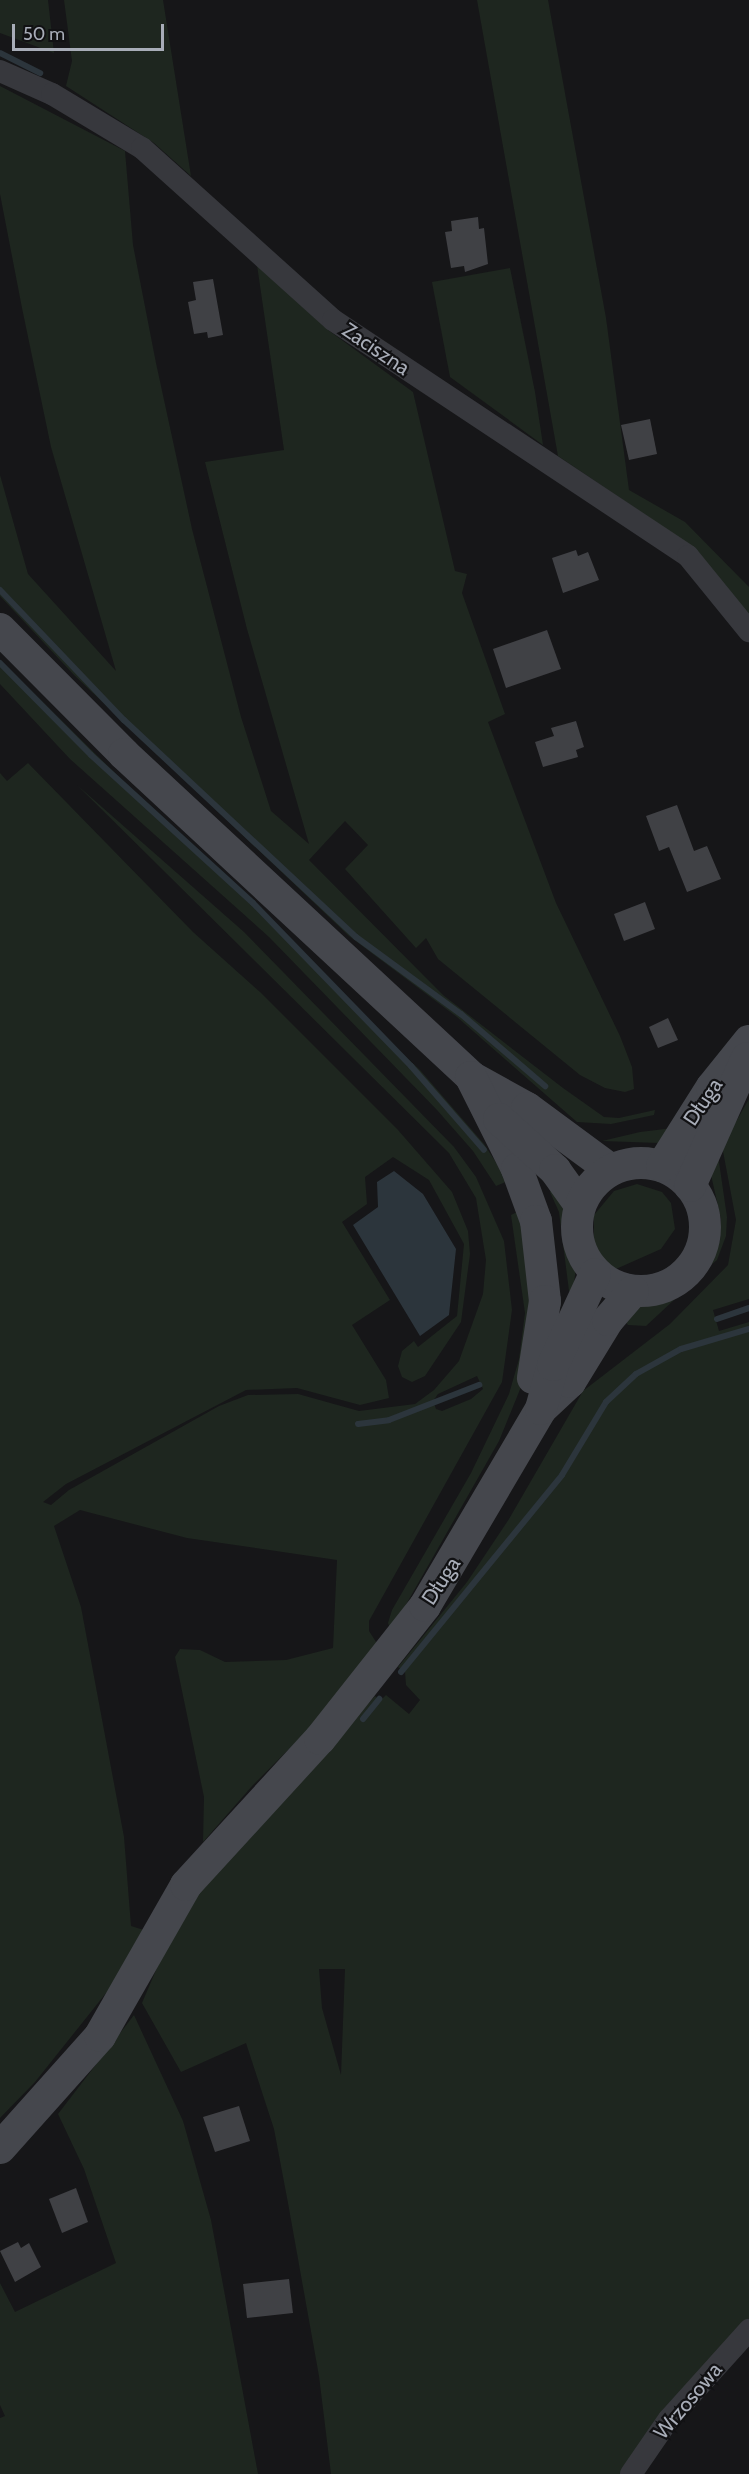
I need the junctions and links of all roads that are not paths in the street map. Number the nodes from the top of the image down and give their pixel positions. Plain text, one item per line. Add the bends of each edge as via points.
1 (0, 71) edge
2 (0, 629) edge
3 (749, 631) edge
4 (749, 1041) edge
5 (749, 1051) edge
6 (471, 1077) junction
7 (491, 1112) junction
8 (662, 1166) junction
9 (611, 1170) junction
10 (690, 1186) junction
11 (580, 1205) junction
12 (595, 1274) junction
13 (633, 1291) junction
14 (534, 1420) junction
15 (0, 2148) edge
16 (749, 2330) edge
17 (631, 2474) edge

1 - 3 street, Zaciszna via 52,94 142,148 333,320 688,556
2 - 6 main road via 124,754
4 - 8 main road, Długa via 712,1087
5 - 10 main road, Długa via 730,1103
6 - 7 main road
6 - 9 main road via 527,1108
7 - 11 main road via 555,1170
7 - 14 main road via 526,1190 542,1250 543,1326
8 - 9 main road via 645,1163
8 - 10 main road
9 - 11 main road via 598,1179
10 - 13 main road via 705,1221 704,1241 697,1259 668,1286
11 - 12 main road via 579,1243
12 - 13 main road
12 - 14 main road, Długa via 553,1365
13 - 14 main road, Długa via 608,1320 570,1382
14 - 15 main road, Długa via 425,1606 320,1738 186,1885 100,2036
16 - 17 street, Wrzosowa via 669,2420

